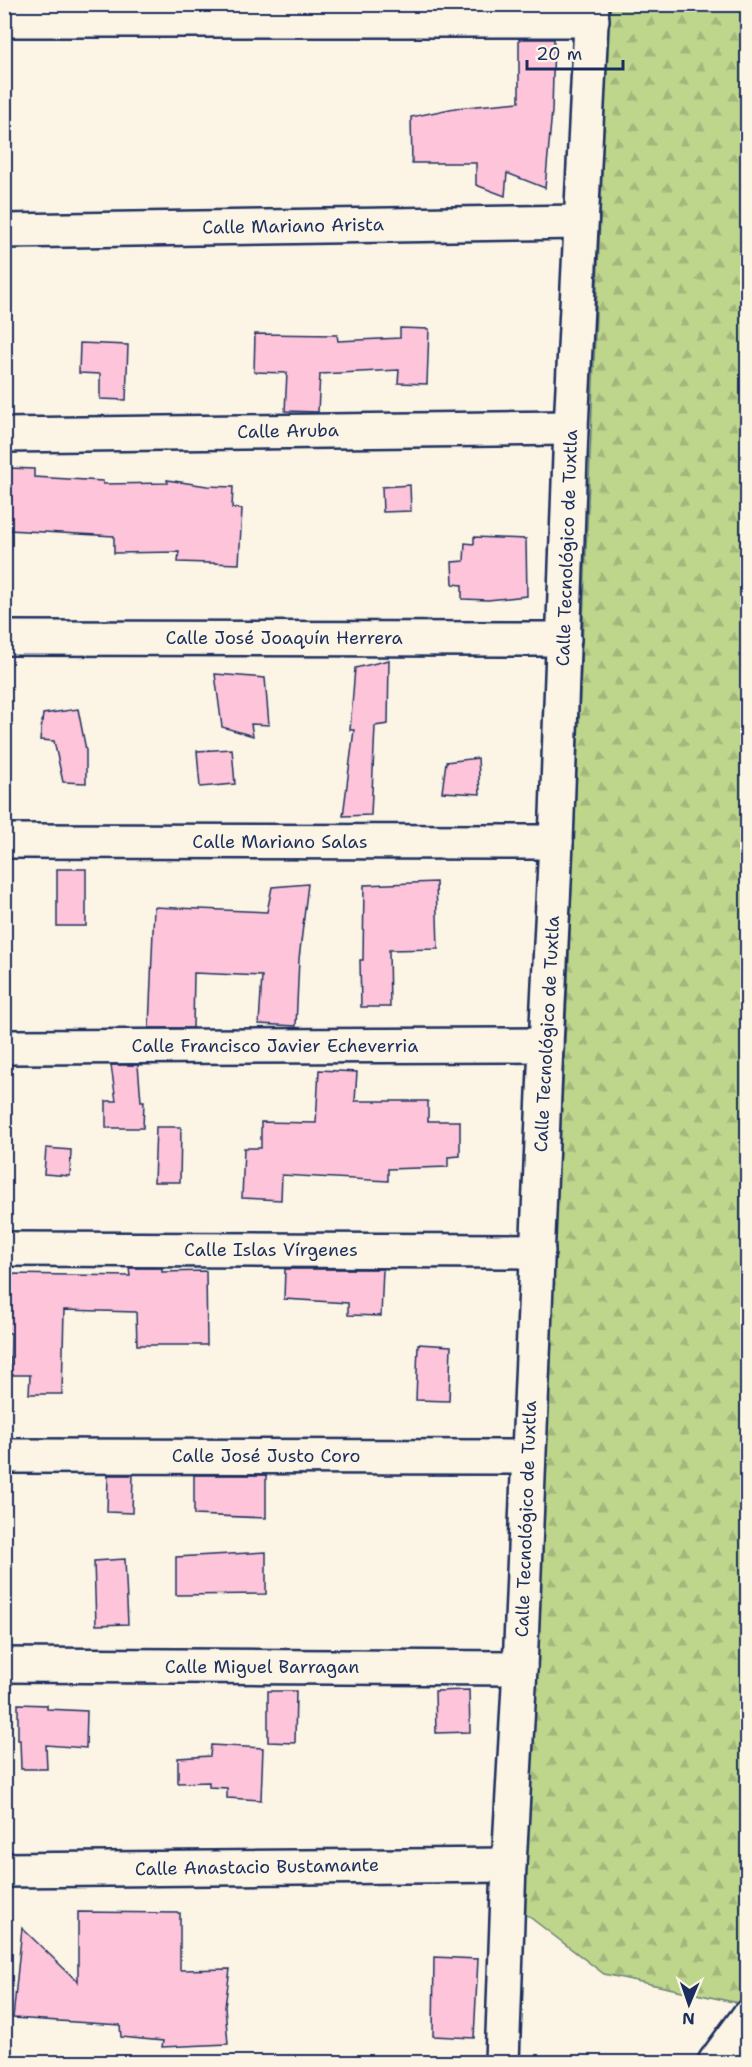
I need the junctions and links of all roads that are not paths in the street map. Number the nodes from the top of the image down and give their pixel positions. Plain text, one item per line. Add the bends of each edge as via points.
1 (592, 12) edge
2 (4, 20) edge
3 (581, 222) junction
4 (4, 231) edge
5 (572, 428) junction
6 (4, 435) edge
7 (4, 638) edge
8 (564, 639) junction
9 (4, 841) edge
10 (556, 842) junction
11 (546, 1045) junction
12 (4, 1047) edge
13 (4, 1249) edge
14 (538, 1251) junction
15 (4, 1456) edge
16 (528, 1457) junction
17 (4, 1665) edge
18 (520, 1668) junction
19 (508, 1865) junction
20 (4, 1870) edge
21 (747, 2017) edge
22 (502, 2062) edge
23 (715, 2062) edge

1 - 2 street
1 - 3 street, Calle Tecnológico de Tuxtla
3 - 4 street, Calle Mariano Arista
3 - 5 street, Calle Tecnológico de Tuxtla
5 - 6 street, Calle Aruba
5 - 8 street, Calle Tecnológico de Tuxtla
7 - 8 street, Calle José Joaquín Herrera
8 - 10 street, Calle Tecnológico de Tuxtla
9 - 10 street, Calle Mariano Salas
10 - 11 street, Calle Tecnológico de Tuxtla
11 - 12 street, Calle Francisco Javier Echeverria
11 - 14 street, Calle Tecnológico de Tuxtla
13 - 14 street, Calle Islas Vírgenes
14 - 16 street, Calle Tecnológico de Tuxtla
15 - 16 street, Calle José Justo Coro
16 - 18 street, Calle Tecnológico de Tuxtla
17 - 18 street, Calle Miguel Barragan
18 - 19 street, Calle Tecnológico de Tuxtla
19 - 20 street, Calle Anastacio Bustamante
19 - 22 street, Calle Tecnológico de Tuxtla
21 - 23 street

